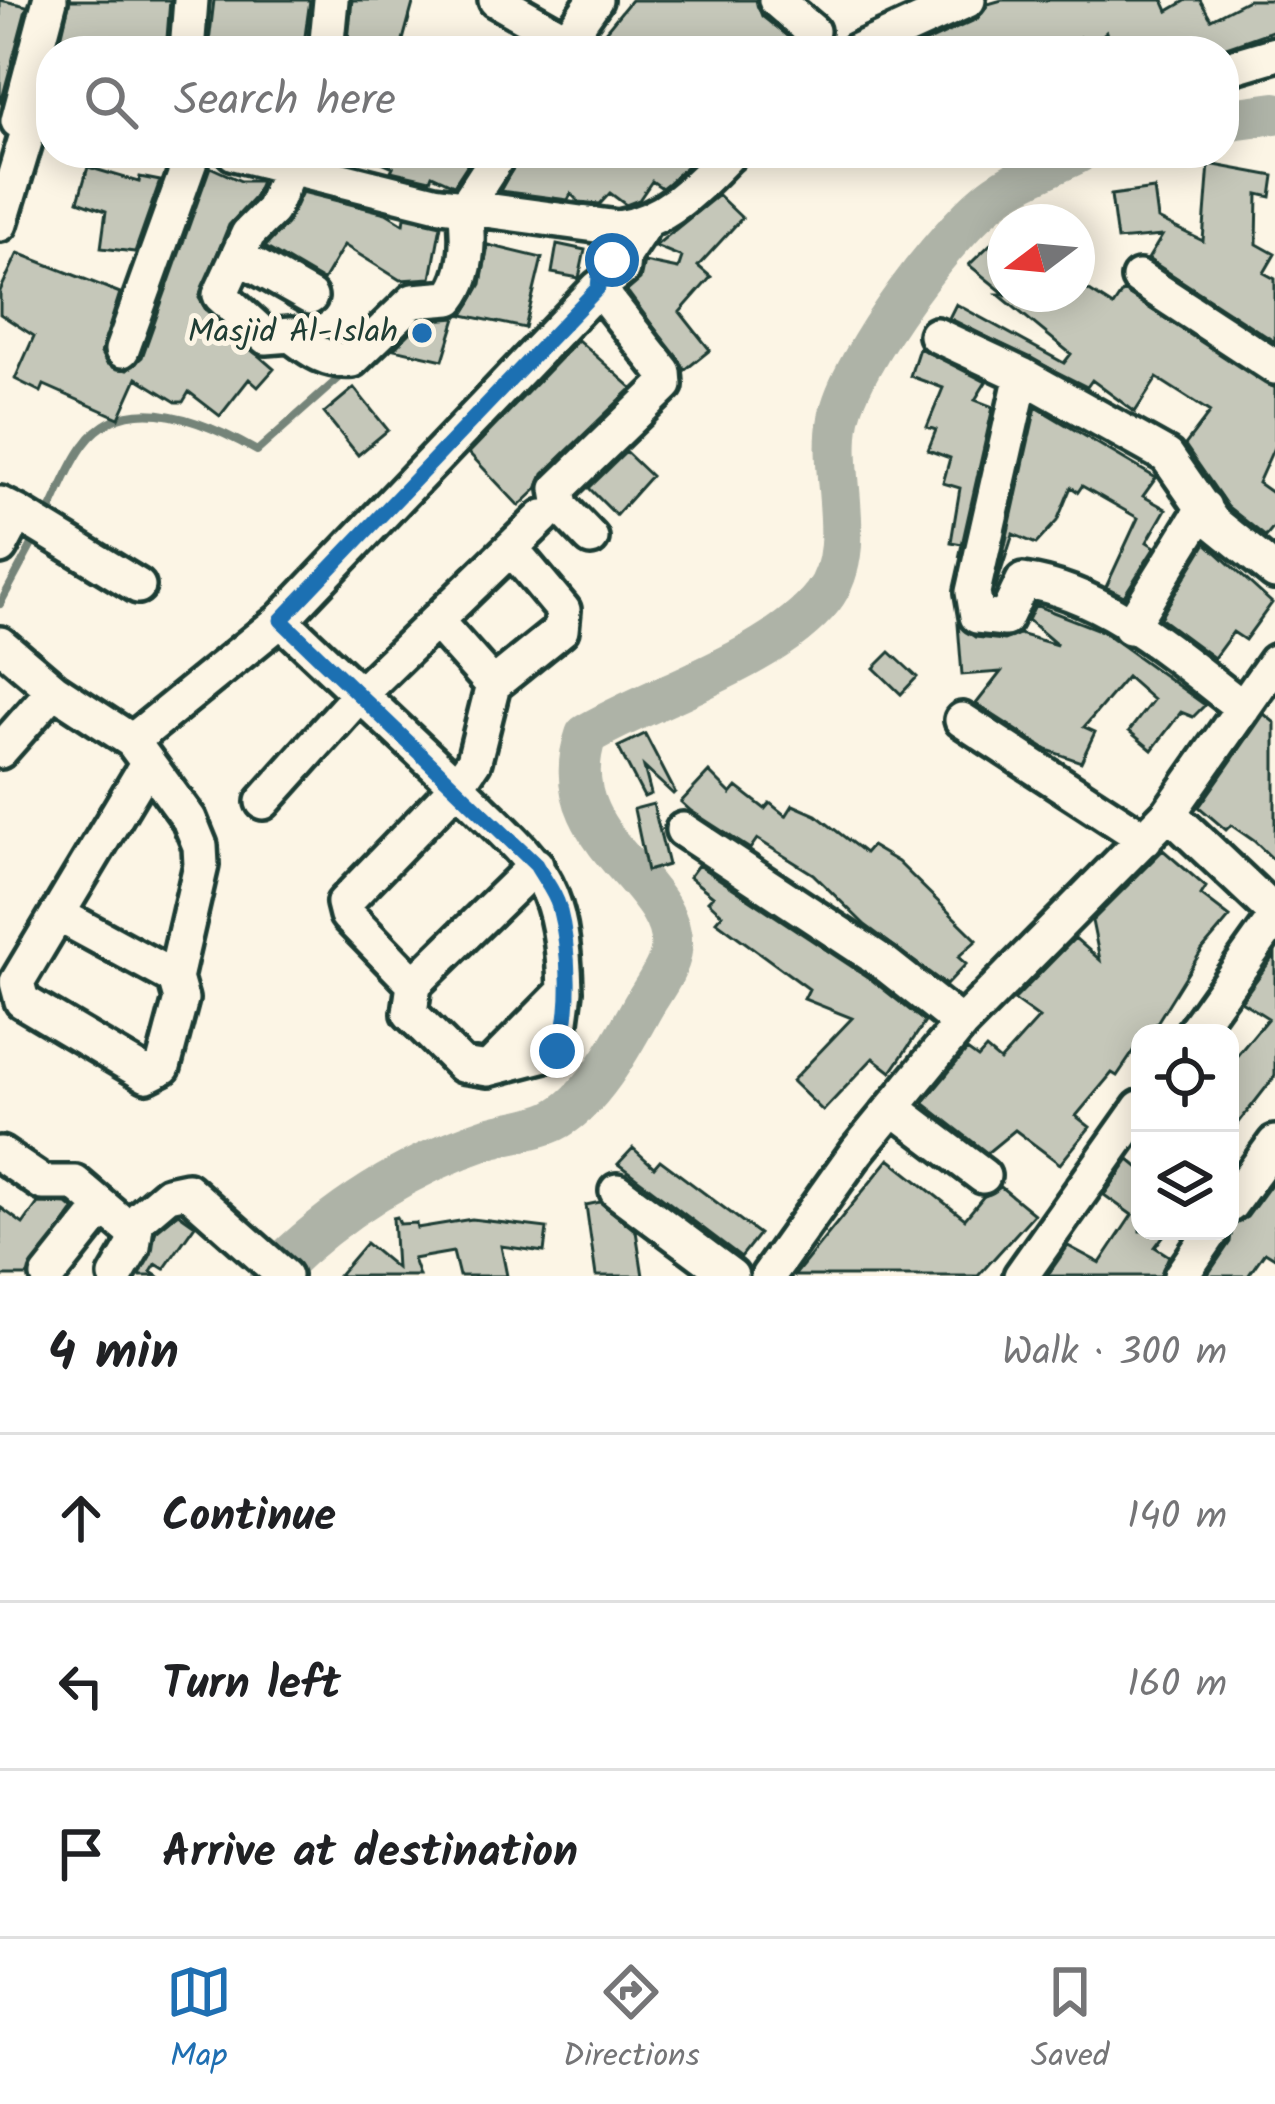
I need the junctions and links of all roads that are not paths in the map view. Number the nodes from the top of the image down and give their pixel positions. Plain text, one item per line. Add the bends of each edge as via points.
1 (50, 0) edge
2 (191, 0) edge
3 (331, 0) edge
4 (496, 0) edge
5 (595, 0) edge
6 (776, 0) edge
7 (968, 0) edge
8 (812, 31) dead end
9 (43, 36) edge
10 (188, 36) edge
11 (327, 36) edge
12 (549, 36) edge
13 (569, 36) edge
14 (889, 36) edge
15 (1275, 54) edge
16 (1239, 65) edge
17 (36, 69) edge
18 (25, 123) edge
19 (188, 168) edge
20 (283, 168) edge
21 (319, 168) edge
22 (490, 168) edge
23 (714, 168) edge
24 (465, 207) junction
25 (0, 224) edge
26 (644, 224) junction
27 (238, 256) junction
28 (1139, 278) dead end
29 (598, 288) junction
30 (310, 297) dead end
31 (936, 335) dead end
32 (122, 350) dead end
33 (1275, 367) edge
34 (1022, 375) junction
35 (1204, 507) junction
36 (9, 509) edge
37 (543, 517) dead end
38 (591, 538) dead end
39 (0, 547) edge
40 (511, 548) junction
41 (1275, 572) edge
42 (138, 586) dead end
43 (281, 620) junction
44 (436, 622) junction
45 (1130, 627) junction
46 (0, 644) edge
47 (1275, 662) edge
48 (493, 685) junction
49 (54, 690) junction
50 (359, 695) junction
51 (1258, 702) edge
52 (962, 720) dead end
53 (0, 751) edge
54 (140, 752) junction
55 (457, 786) junction
56 (263, 802) dead end
57 (1168, 813) junction
58 (683, 830) dead end
59 (1145, 838) junction
60 (536, 865) junction
61 (59, 915) junction
62 (1275, 915) edge
63 (175, 978) junction
64 (413, 984) junction
65 (962, 1024) junction
66 (1199, 1024) edge
67 (893, 1108) junction
68 (1132, 1132) edge
69 (1275, 1144) edge
70 (0, 1154) edge
71 (983, 1176) dead end
72 (617, 1191) dead end
73 (1239, 1193) edge
74 (103, 1207) junction
75 (136, 1226) junction
76 (1206, 1240) edge
77 (48, 1276) edge
78 (116, 1276) edge
79 (284, 1276) edge
80 (731, 1276) edge
81 (768, 1276) edge
82 (1021, 1276) edge
83 (1181, 1276) edge

1 - 9 street
2 - 10 street
3 - 11 street
4 - 12 street
5 - 13 street
6 - 8 street
7 - 14 street
15 - 16 street
17 - 18 street
18 - 25 street
19 - 32 street
20 - 27 street via 272,210
21 - 24 street
22 - 24 street
23 - 26 street
24 - 26 street via 618,228
24 - 27 street via 460,285 450,298 413,301 352,360 311,352 291,335 266,338 225,304 221,290
26 - 29 street via 622,269
27 - 30 street
28 - 33 street
29 - 38 street via 664,372 665,385 558,489 561,507
29 - 43 street
31 - 34 street
34 - 35 street via 1167,456
34 - 45 street via 973,592 977,616 1005,619 1023,581 1076,596
35 - 41 street
35 - 45 street
36 - 39 street
36 - 42 street
37 - 40 street
40 - 44 street
40 - 48 street via 564,621
43 - 50 street
43 - 54 street
44 - 48 street
44 - 50 street
45 - 51 street
46 - 49 street
47 - 51 street
48 - 55 street via 474,761
49 - 53 street
49 - 54 street
50 - 55 street
50 - 56 street
51 - 57 street
52 - 59 street
54 - 61 street
54 - 63 street via 200,846
55 - 60 street
55 - 64 street via 344,903
57 - 59 street
57 - 62 street
58 - 65 street
59 - 65 street
60 - 64 street
60 - 64 street via 558,903 565,991 488,1069 462,1065 410,1013
61 - 63 street
61 - 63 street via 17,982 22,1000 147,1075 164,1067 181,999
62 - 66 street
65 - 67 street
67 - 71 street
67 - 81 street
68 - 82 street
69 - 73 street
70 - 74 street via 43,1183 75,1183
72 - 80 street
74 - 75 street
74 - 77 street
75 - 78 street
75 - 79 street via 182,1189
76 - 83 street

